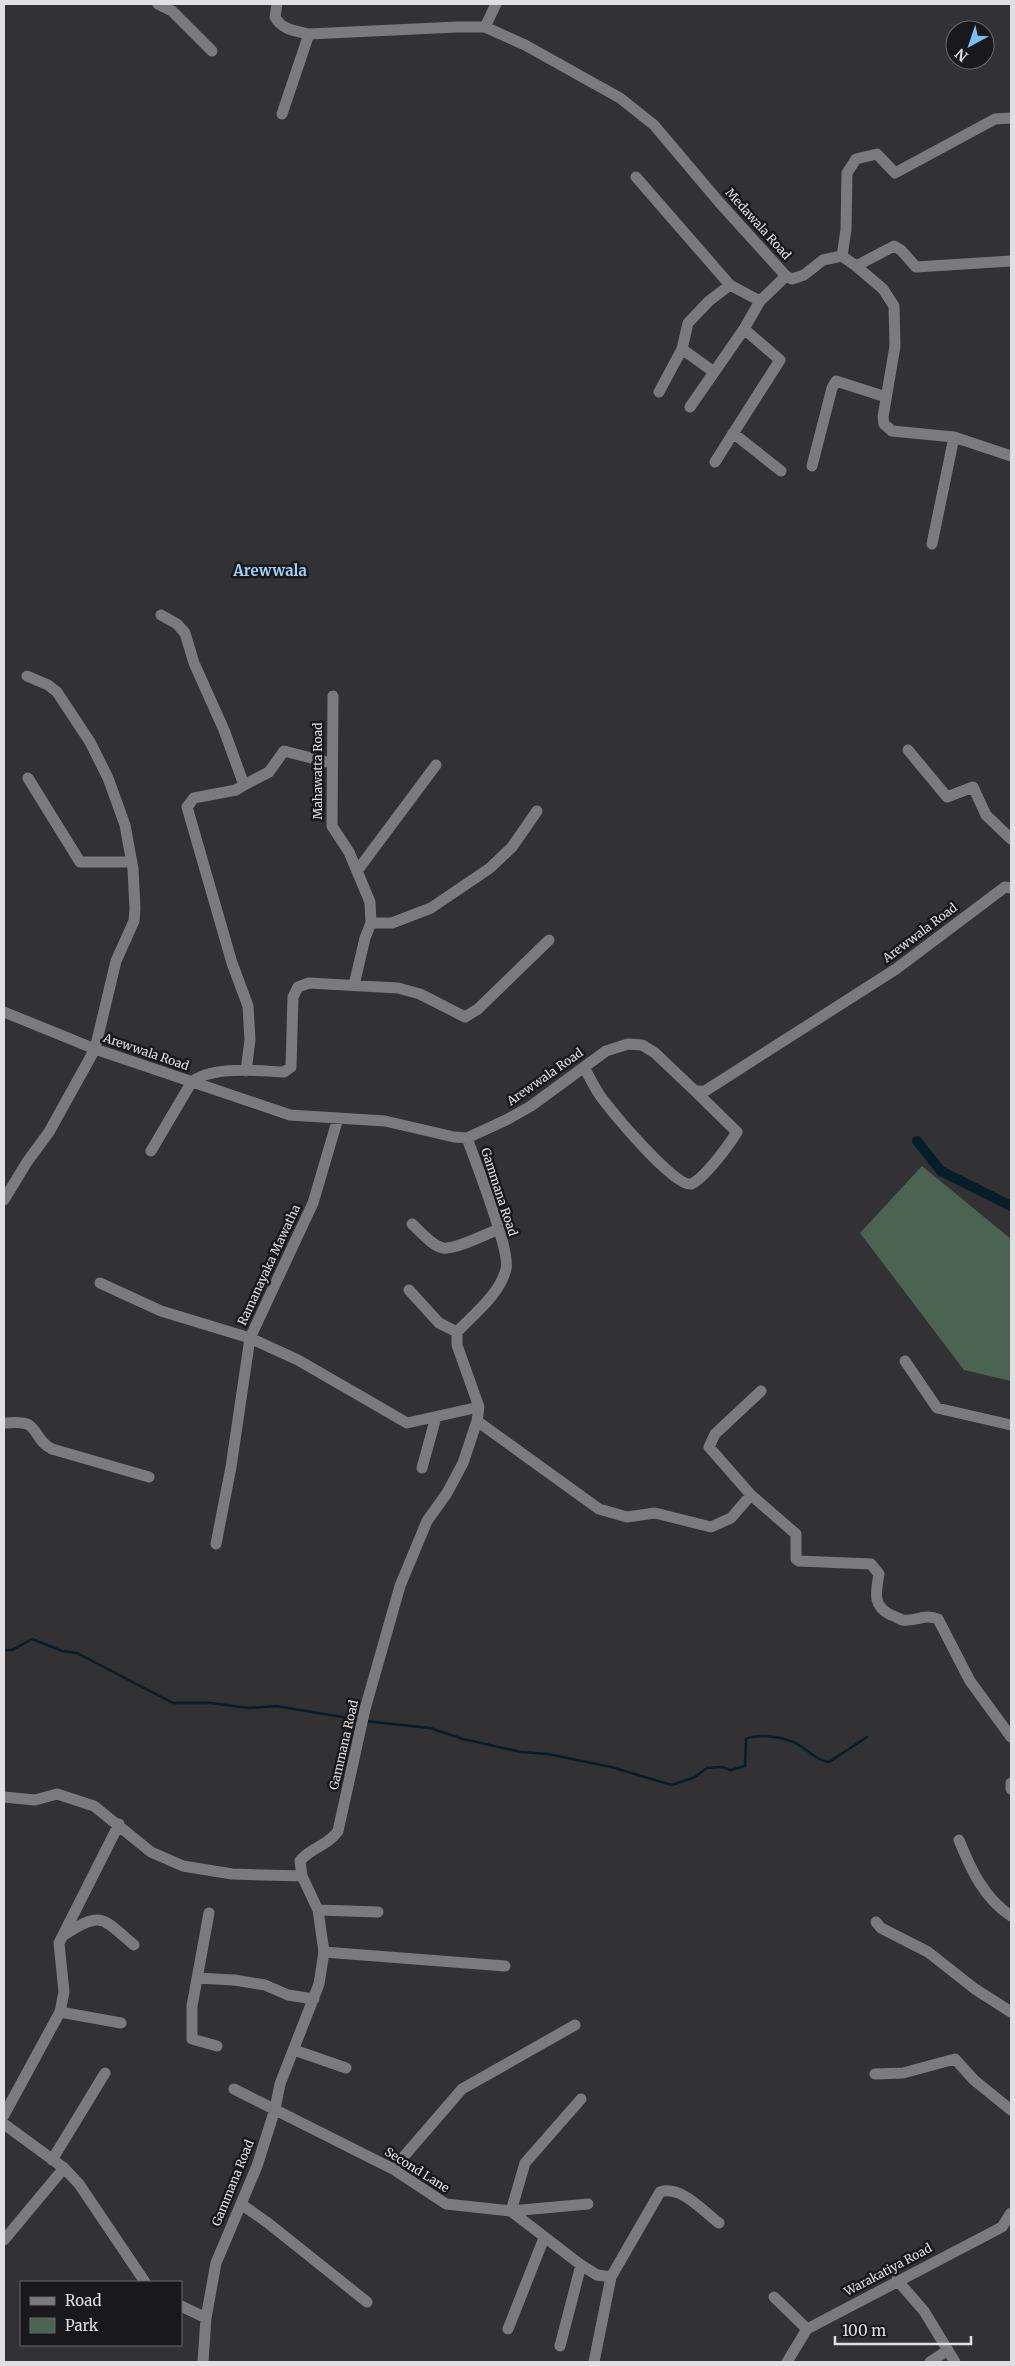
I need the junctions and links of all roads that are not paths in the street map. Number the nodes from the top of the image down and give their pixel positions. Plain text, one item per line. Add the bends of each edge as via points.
1 (158, 4) edge
2 (277, 4) edge
3 (496, 4) edge
4 (485, 28) junction
5 (309, 34) junction
6 (212, 51) dead end
7 (282, 114) dead end
8 (1011, 118) edge
9 (636, 177) dead end
10 (842, 256) junction
11 (1011, 261) edge
12 (856, 266) junction
13 (786, 276) junction
14 (730, 285) junction
15 (760, 301) junction
16 (744, 329) junction
17 (682, 349) junction
18 (714, 372) junction
19 (659, 392) dead end
20 (886, 397) junction
21 (690, 407) dead end
22 (733, 434) junction
23 (954, 437) junction
24 (1011, 456) edge
25 (715, 462) dead end
26 (812, 466) dead end
27 (781, 472) dead end
28 (932, 544) dead end
29 (161, 615) dead end
30 (27, 676) dead end
31 (333, 696) dead end
32 (908, 750) dead end
33 (331, 763) junction
34 (436, 765) dead end
35 (28, 778) dead end
36 (244, 785) junction
37 (537, 811) dead end
38 (1011, 840) edge
39 (132, 862) junction
40 (357, 871) junction
41 (1011, 876) edge
42 (1008, 887) edge
43 (371, 923) junction
44 (549, 940) dead end
45 (354, 985) junction
46 (4, 1012) edge
47 (95, 1049) junction
48 (584, 1067) junction
49 (246, 1071) junction
50 (191, 1083) junction
51 (696, 1091) junction
52 (338, 1118) junction
53 (467, 1138) junction
54 (151, 1151) dead end
55 (4, 1200) edge
56 (412, 1224) dead end
57 (499, 1229) junction
58 (100, 1283) dead end
59 (409, 1290) dead end
60 (457, 1332) junction
61 (250, 1338) junction
62 (905, 1361) dead end
63 (761, 1391) dead end
64 (479, 1407) junction
65 (436, 1417) junction
66 (477, 1421) junction
67 (4, 1422) edge
68 (1011, 1425) edge
69 (422, 1468) dead end
70 (149, 1477) dead end
71 (751, 1495) junction
72 (216, 1544) dead end
73 (1011, 1737) edge
74 (1011, 1783) edge
75 (1011, 1789) edge
76 (4, 1797) edge
77 (119, 1824) junction
78 (959, 1840) dead end
79 (302, 1876) junction
80 (318, 1910) junction
81 (378, 1912) dead end
82 (209, 1913) dead end
83 (1011, 1916) edge
84 (876, 1922) dead end
85 (62, 1936) junction
86 (134, 1945) dead end
87 (324, 1952) junction
88 (505, 1966) dead end
89 (197, 1978) junction
90 (314, 1999) junction
91 (60, 2012) junction
92 (1011, 2012) edge
93 (121, 2023) dead end
94 (575, 2025) dead end
95 (218, 2046) dead end
96 (294, 2050) junction
97 (346, 2068) dead end
98 (105, 2073) dead end
99 (876, 2074) dead end
100 (234, 2089) dead end
101 (581, 2099) dead end
102 (275, 2109) junction
103 (1011, 2110) edge
104 (4, 2115) edge
105 (4, 2124) edge
106 (52, 2160) junction
107 (64, 2168) junction
108 (393, 2169) junction
109 (241, 2204) junction
110 (588, 2204) dead end
111 (511, 2211) junction
112 (1011, 2213) edge
113 (719, 2223) dead end
114 (544, 2238) junction
115 (4, 2240) edge
116 (581, 2265) junction
117 (611, 2277) junction
118 (897, 2280) junction
119 (144, 2281) edge
120 (774, 2297) dead end
121 (367, 2302) dead end
122 (182, 2306) edge
123 (206, 2318) junction
124 (807, 2329) junction
125 (508, 2330) dead end
126 (560, 2346) dead end
127 (948, 2350) junction
128 (203, 2362) edge
129 (594, 2362) edge
130 (787, 2362) edge
131 (930, 2362) edge
132 (955, 2362) edge

1 - 6 street via 172,11
2 - 5 street via 274,17 278,23
3 - 4 street
4 - 5 street
4 - 13 street, Medawala Road via 525,45 620,98 654,125
5 - 7 street
8 - 10 street via 995,119 895,173 877,154 856,159 847,173
9 - 14 street
10 - 12 street
10 - 13 street, Medawala Road via 823,260 804,275 792,279
11 - 12 street via 916,267 894,246
12 - 20 street via 883,290 894,306 894,346
13 - 15 street
14 - 15 street
14 - 17 street via 688,323
15 - 16 street
16 - 18 street
16 - 22 street via 780,360
17 - 18 street
17 - 19 street
18 - 21 street
20 - 23 street via 884,424 892,432
20 - 26 street via 836,381
22 - 25 street
22 - 27 street
23 - 24 street
23 - 28 street
29 - 36 street via 185,633
30 - 39 street via 57,692 90,742 113,794
31 - 33 street, Mahawatta Road
32 - 38 street via 947,797 973,787 986,815
33 - 36 street via 284,752 270,772
33 - 40 street, Mahawatta Road via 332,826
34 - 40 street
35 - 39 street via 80,862
36 - 49 street via 236,790 194,798 186,807 248,1006 250,1040
37 - 43 street via 512,847 490,868 431,908 392,923
39 - 47 street via 134,921 116,961
40 - 43 street, Mahawatta Road via 370,902
41 - 42 street
42 - 51 street, Arewwala Road via 896,969 705,1091
43 - 45 street, Mahawatta Road
44 - 45 street via 478,1009 465,1017 420,994 398,988
45 - 49 street via 309,983 298,987 293,997 291,1066 284,1072
46 - 47 street, Arewwala Road
47 - 50 street, Arewwala Road
47 - 55 street via 49,1132
48 - 51 street, Arewwala Road via 613,1048 642,1045
48 - 51 street via 599,1095 639,1143 686,1184 692,1183 709,1168 737,1132
48 - 53 street, Arewwala Road via 508,1120
49 - 50 street via 210,1073 197,1077
50 - 52 street, Arewwala Road via 290,1115
50 - 54 street
52 - 53 street, Arewwala Road via 385,1121
52 - 61 street, Ramanayaka Mawatha via 313,1203
53 - 57 street, Gammana Road
56 - 57 street via 443,1248
57 - 60 street, Gammana Road via 507,1268 498,1287
58 - 61 street via 161,1311
59 - 60 street via 438,1323
60 - 64 street, Gammana Road via 457,1345
61 - 65 street via 298,1360 407,1423
61 - 72 street, Ramanayaka Mawatha
62 - 68 street via 937,1408
63 - 71 street via 715,1434 709,1447
64 - 65 street
64 - 66 street, Gammana Road
65 - 69 street
66 - 71 street via 599,1509 627,1517 655,1513 711,1528 731,1518
66 - 79 street, Gammana Road via 463,1463 427,1521 400,1586 363,1721 338,1831 333,1839 312,1849 300,1861
67 - 70 street via 31,1426 39,1440 52,1449
71 - 73 street via 796,1534 796,1558 799,1561 871,1564 879,1574 876,1595 884,1611 903,1620 930,1616 938,1619 970,1680
74 - 75 street
76 - 77 street via 35,1800 57,1794 94,1806
77 - 79 street via 151,1852 183,1866 232,1874
77 - 85 street
78 - 83 street via 970,1866 996,1906
79 - 80 street, Gammana Road
80 - 81 street
80 - 87 street, Gammana Road
82 - 89 street
84 - 92 street via 881,1928 928,1952
85 - 86 street via 80,1924 99,1918
85 - 91 street via 58,1943 64,1992
87 - 88 street
87 - 90 street, Gammana Road
89 - 90 street via 265,1985 288,1995
89 - 95 street via 192,2006 192,2039
90 - 96 street, Gammana Road
91 - 93 street
91 - 104 street
94 - 108 street via 462,2089
96 - 97 street
96 - 102 street, Gammana Road via 280,2084
98 - 106 street
99 - 103 street via 903,2073 955,2060
100 - 102 street, Second Lane
101 - 111 street via 525,2163
102 - 108 street, Second Lane
102 - 109 street, Gammana Road
105 - 106 street
106 - 107 street
107 - 115 street
107 - 119 street via 79,2184
108 - 111 street, Second Lane via 446,2204
109 - 121 street
109 - 123 street, Gammana Road via 216,2263
110 - 111 street, Second Lane
111 - 114 street
112 - 118 street, Warakatiya Road via 1002,2227
113 - 117 street via 685,2196 667,2190 660,2192
114 - 116 street
114 - 125 street
116 - 117 street via 597,2275
116 - 126 street
117 - 129 street
118 - 124 street, Warakatiya Road
118 - 127 street via 924,2311
120 - 124 street
122 - 123 street
123 - 128 street, Gammana Road
124 - 130 street
127 - 131 street
127 - 132 street

